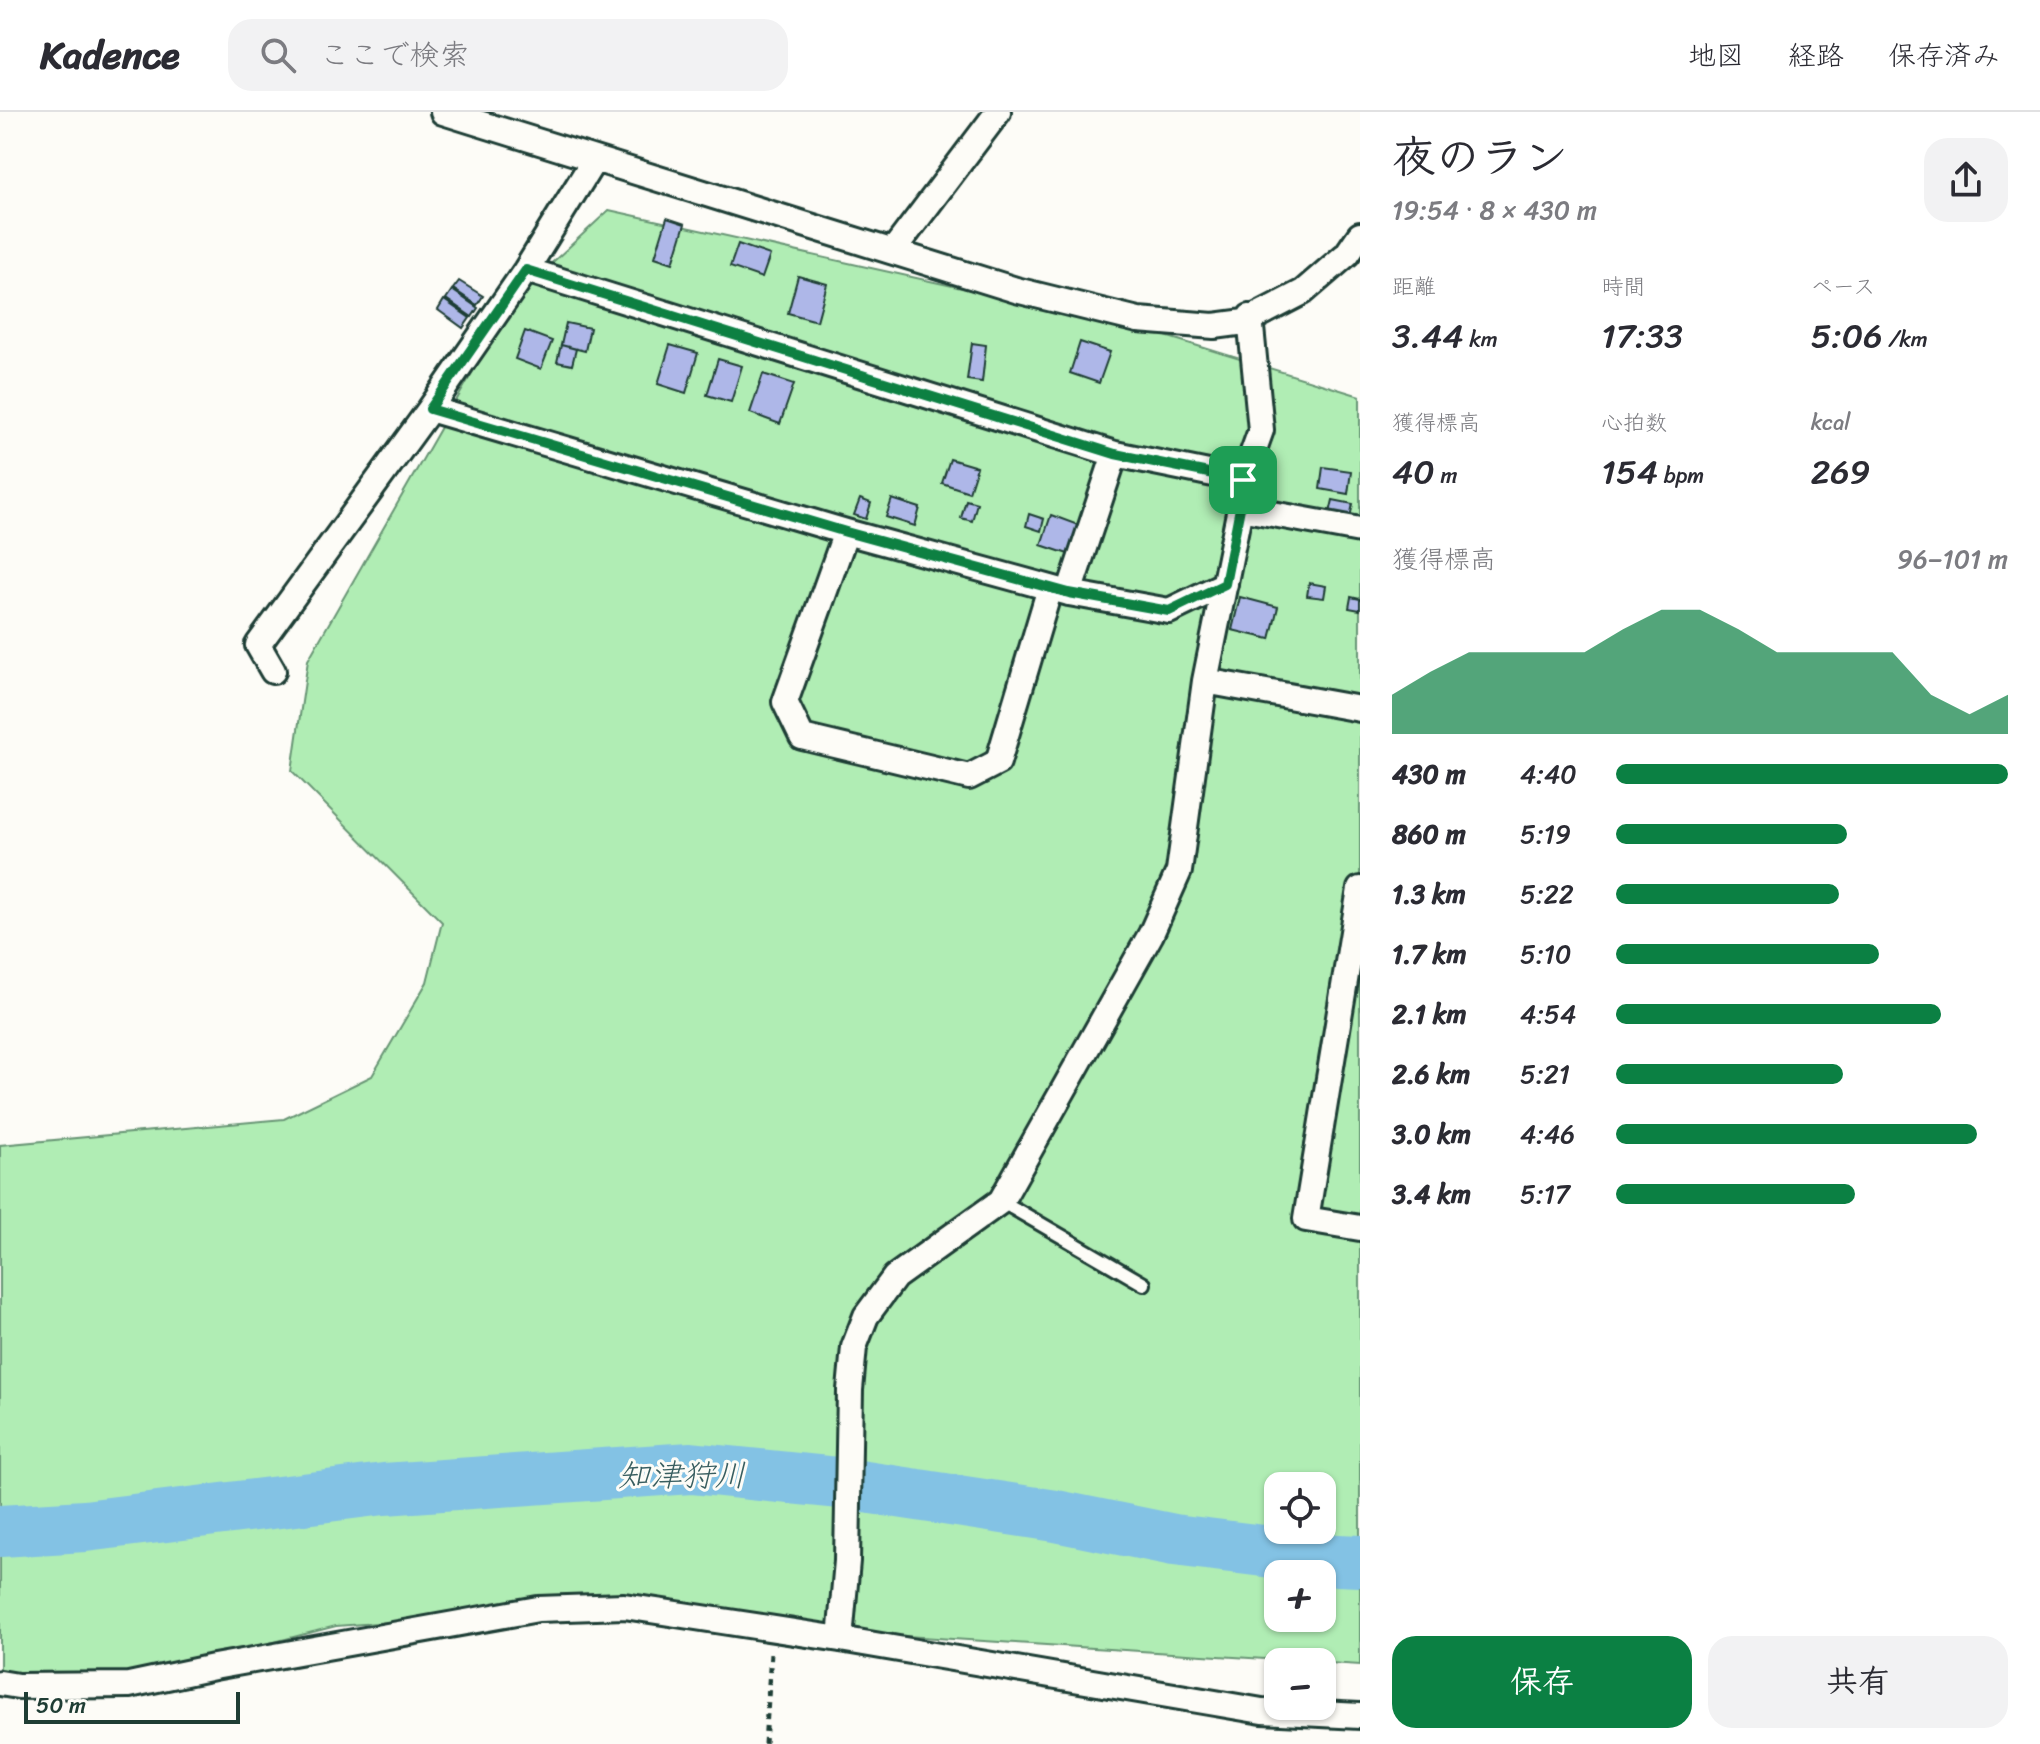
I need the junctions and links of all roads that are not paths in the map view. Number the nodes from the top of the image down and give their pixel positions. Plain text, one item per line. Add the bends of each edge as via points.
1 (443, 112) edge
2 (998, 112) edge
3 (594, 160) junction
4 (1360, 235) edge
5 (893, 251) junction
6 (526, 270) junction
7 (1250, 317) junction
8 (430, 409) junction
9 (1115, 454) junction
10 (1243, 480) junction
11 (1240, 508) junction
12 (1360, 530) edge
13 (846, 532) junction
14 (1225, 584) junction
15 (1060, 590) junction
16 (273, 671) dead end
17 (1205, 681) junction
18 (1360, 709) edge
19 (1360, 891) edge
20 (1001, 1201) junction
21 (1360, 1228) edge
22 (1144, 1284) dead end
23 (840, 1639) junction
24 (0, 1683) edge
25 (1360, 1716) edge

1 - 3 street
2 - 5 street
3 - 5 street
3 - 6 street
4 - 7 street via 1347,254 1303,292
5 - 7 street via 1016,290 1138,320 1214,326
6 - 8 street
6 - 9 street
7 - 10 street via 1261,430
8 - 13 street
8 - 16 street via 258,645
9 - 10 street
9 - 15 street
10 - 11 street
11 - 12 street
11 - 14 street
13 - 15 street
13 - 15 street via 785,702 802,737 969,777 998,762
14 - 15 street via 1169,611
14 - 17 street
17 - 18 street
17 - 20 street via 1179,871 1151,934
19 - 21 street via 1306,1219
20 - 22 lane
20 - 23 street via 895,1277 866,1316 854,1347
23 - 24 street via 624,1606 538,1609 129,1685
23 - 25 street via 1262,1711

